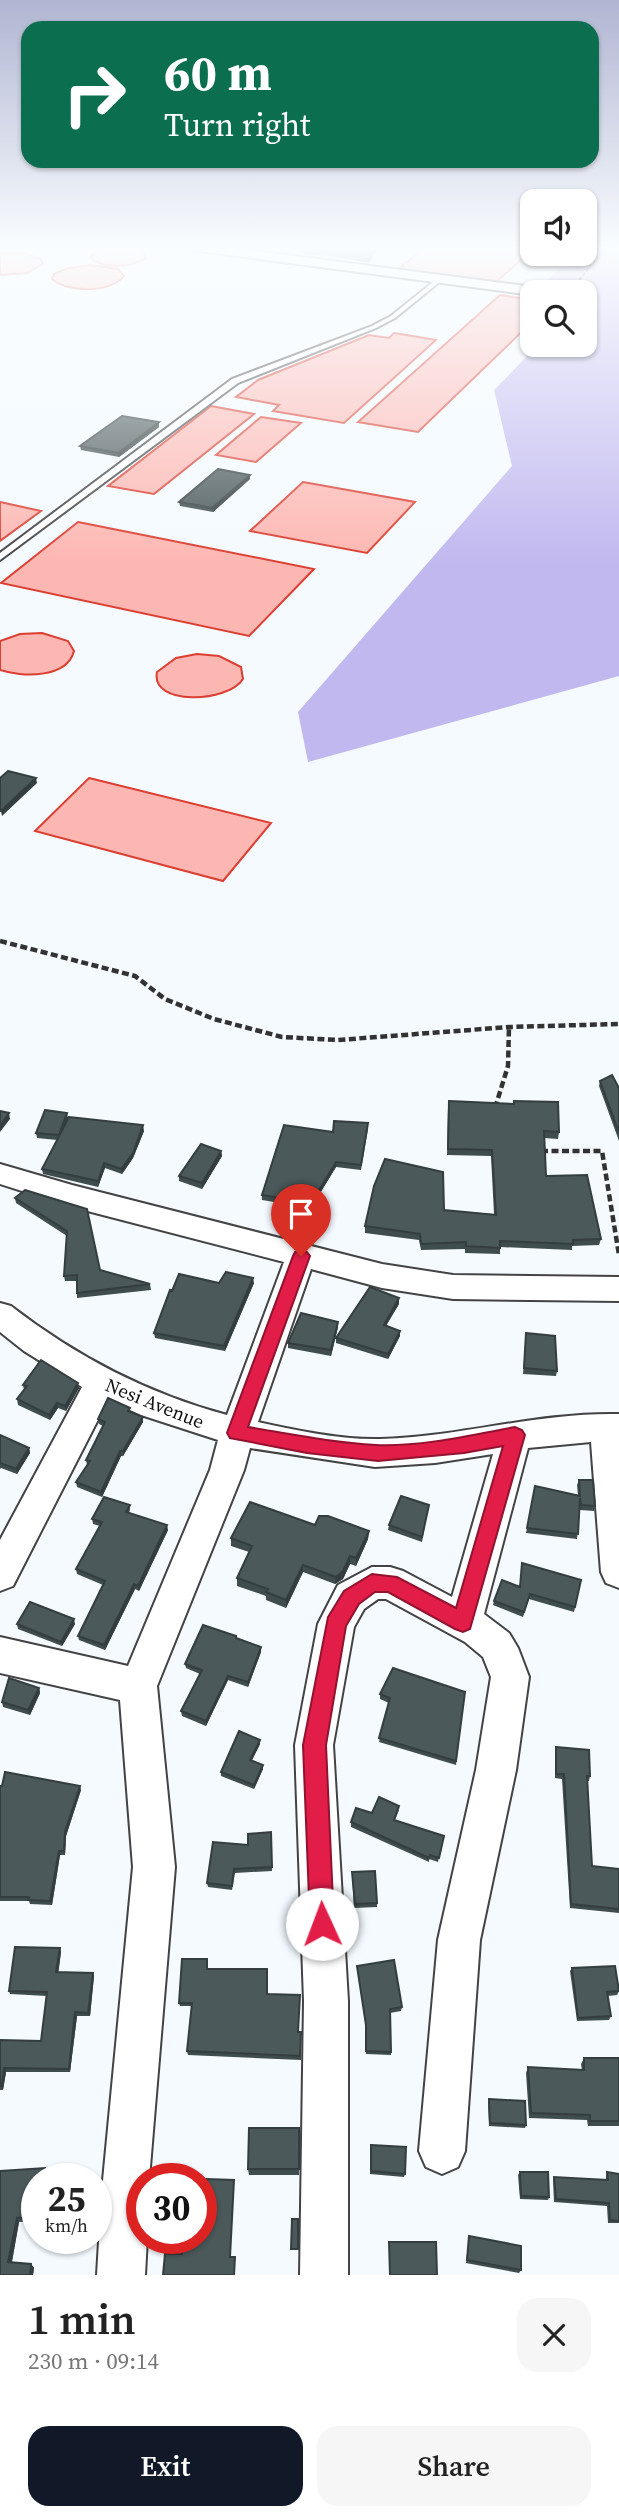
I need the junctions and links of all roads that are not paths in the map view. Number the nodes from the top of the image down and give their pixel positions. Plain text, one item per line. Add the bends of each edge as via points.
1 (309, 352) edge
2 (0, 556) edge
3 (0, 1174) edge
4 (301, 1256) junction
5 (619, 1289) edge
6 (1, 1318) edge
7 (102, 1381) junction
8 (612, 1428) edge
9 (237, 1433) junction
10 (515, 1435) junction
11 (619, 1572) edge
12 (0, 1575) edge
13 (463, 1622) junction
14 (0, 1655) edge
15 (138, 1686) junction
16 (442, 2151) dead end
17 (121, 2275) edge
18 (324, 2275) edge

1 - 2 lane via 235,381
3 - 4 street
4 - 5 street via 453,1287
4 - 9 street
6 - 7 street, Nesi Avenue
7 - 9 street, Nesi Avenue via 191,1421
7 - 12 street
8 - 10 street, Nesi Avenue via 549,1429
8 - 11 street
9 - 10 street, Nesi Avenue via 378,1453
9 - 15 street via 227,1470
10 - 13 street
13 - 16 street via 496,1645 510,1677 496,1770 459,1940
13 - 18 street via 390,1583 372,1583 351,1597 336,1624 314,1745 326,2001
14 - 15 street
15 - 17 street via 154,1867

